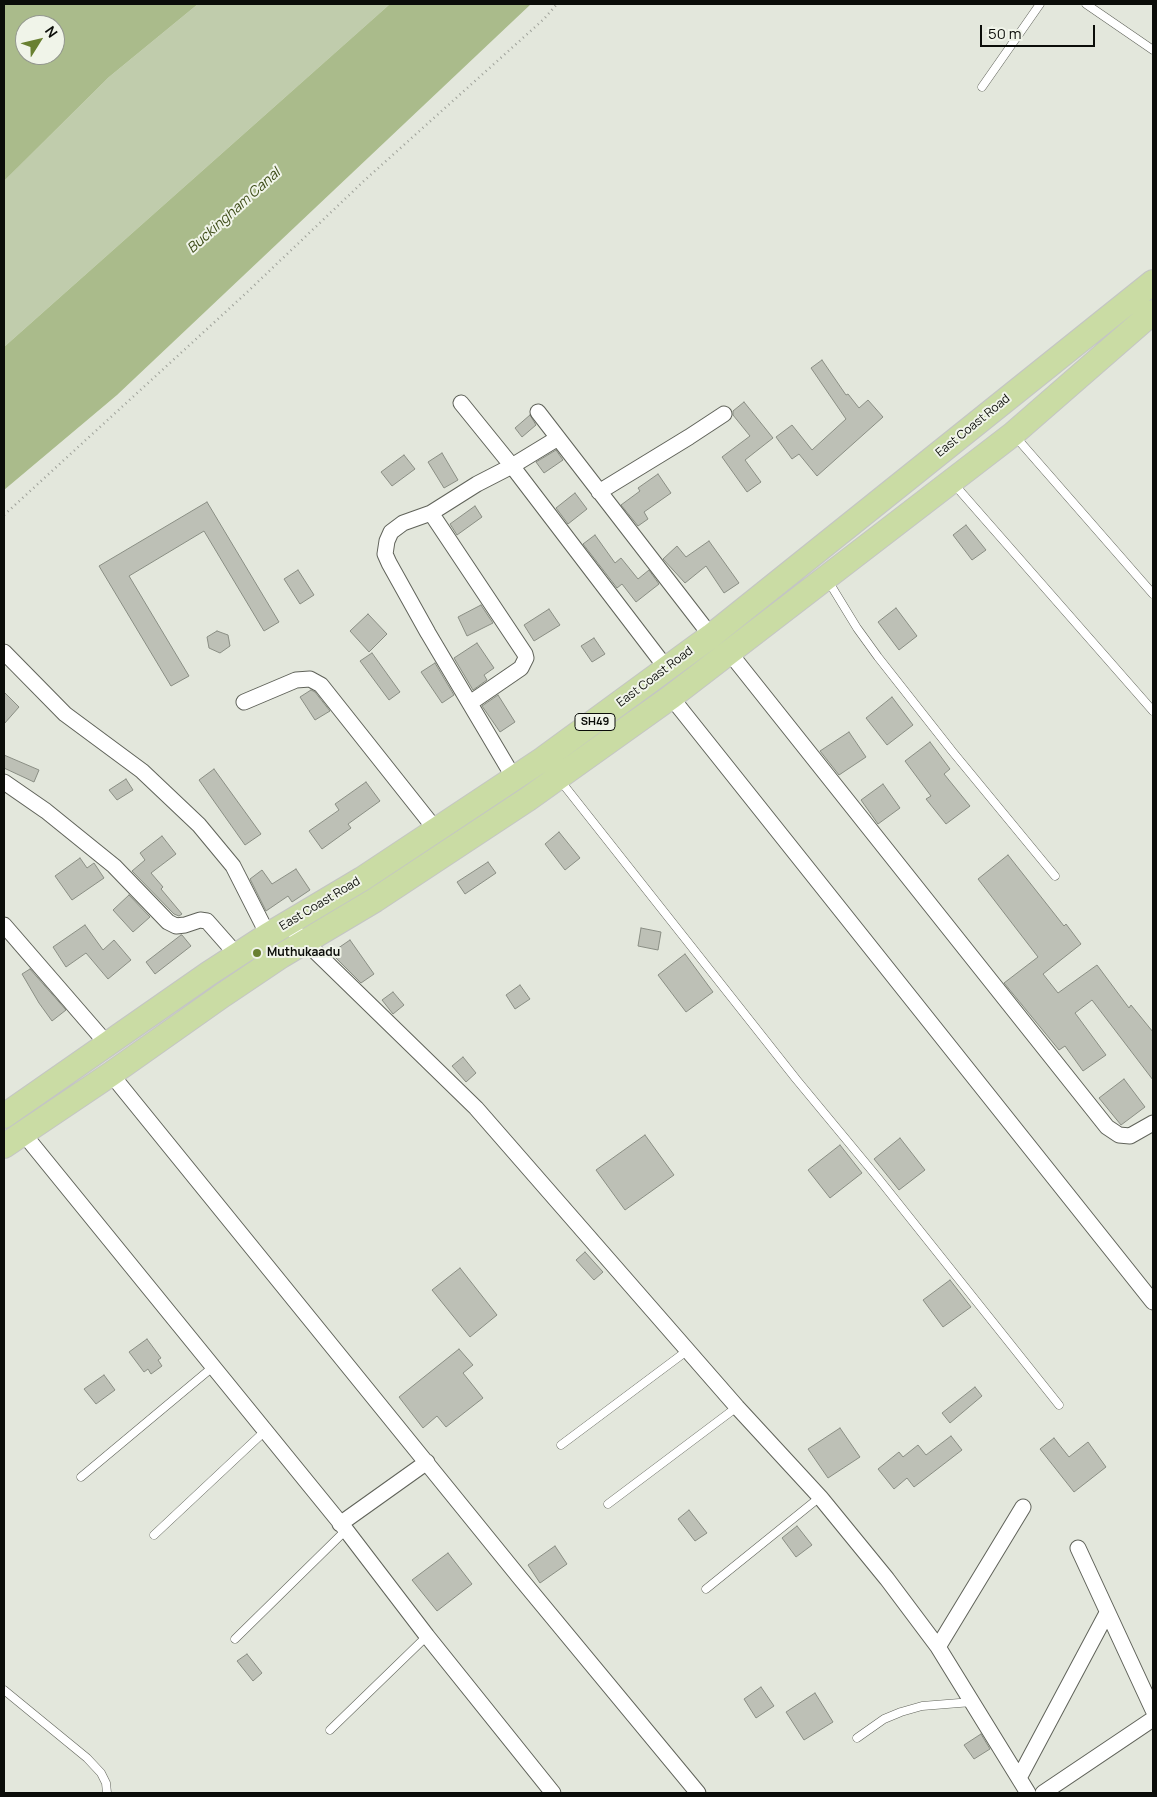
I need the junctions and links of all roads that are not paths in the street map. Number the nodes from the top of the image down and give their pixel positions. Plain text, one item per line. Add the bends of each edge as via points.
1 (1040, 4) edge
2 (1086, 4) edge
3 (1153, 50) edge
4 (982, 87) dead end
5 (1153, 282) edge
6 (1153, 312) edge
7 (461, 403) dead end
8 (538, 412) dead end
9 (724, 414) dead end
10 (1013, 434) junction
11 (558, 438) junction
12 (512, 466) junction
13 (951, 481) junction
14 (599, 492) junction
15 (431, 513) junction
16 (826, 578) junction
17 (1153, 594) edge
18 (710, 636) junction
19 (4, 652) edge
20 (729, 652) junction
21 (668, 669) junction
22 (671, 697) junction
23 (244, 702) dead end
24 (470, 704) junction
25 (1153, 711) edge
26 (514, 778) junction
27 (558, 778) junction
28 (4, 782) edge
29 (436, 830) junction
30 (1056, 876) dead end
31 (4, 925) edge
32 (278, 929) junction
33 (306, 942) junction
34 (237, 955) junction
35 (108, 1045) junction
36 (111, 1074) junction
37 (4, 1116) edge
38 (1153, 1123) edge
39 (23, 1132) junction
40 (4, 1146) edge
41 (1153, 1302) edge
42 (688, 1350) junction
43 (214, 1366) junction
44 (1059, 1405) dead end
45 (737, 1407) junction
46 (265, 1431) junction
47 (561, 1445) dead end
48 (427, 1462) junction
49 (81, 1478) dead end
50 (820, 1497) junction
51 (608, 1504) dead end
52 (1023, 1507) dead end
53 (343, 1527) junction
54 (154, 1535) dead end
55 (1078, 1548) dead end
56 (706, 1589) dead end
57 (1107, 1613) junction
58 (427, 1636) junction
59 (234, 1639) dead end
60 (938, 1647) junction
61 (4, 1690) edge
62 (973, 1702) junction
63 (1153, 1710) edge
64 (1153, 1720) edge
65 (330, 1730) dead end
66 (858, 1738) dead end
67 (1019, 1778) junction
68 (107, 1793) edge
69 (553, 1793) edge
70 (698, 1793) edge
71 (1028, 1793) edge
72 (1043, 1793) edge

1 - 4 lane
2 - 3 lane
5 - 18 main road, East Coast Road / SH49
6 - 10 main road, East Coast Road / SH49
7 - 12 street
8 - 11 street
9 - 14 street
10 - 13 main road, East Coast Road / SH49
10 - 17 lane
11 - 12 street
11 - 14 street
12 - 15 street
12 - 21 street
13 - 16 main road, East Coast Road / SH49
13 - 25 lane
14 - 18 street
15 - 24 street via 403,523 391,532 385,554
15 - 24 street via 526,658 521,668
16 - 20 main road, East Coast Road / SH49
16 - 30 lane via 878,657
18 - 21 main road, East Coast Road / SH49
19 - 32 street via 65,714 142,771 199,825
20 - 22 main road, East Coast Road / SH49
20 - 38 street via 1107,1127 1119,1135 1130,1136
21 - 26 main road, East Coast Road / SH49
22 - 27 main road, East Coast Road / SH49
22 - 41 street
23 - 29 street via 296,680 310,679 320,686
24 - 26 street
26 - 29 main road, East Coast Road / SH49
27 - 33 main road, East Coast Road / SH49
27 - 44 lane
28 - 34 street via 114,866 168,922 176,926 207,921
29 - 32 main road, East Coast Road / SH49
31 - 35 street
32 - 33 street
32 - 34 main road, East Coast Road / SH49
33 - 36 main road, East Coast Road / SH49 via 223,995
33 - 42 street via 476,1108
34 - 35 main road, East Coast Road / SH49
35 - 37 main road, East Coast Road / SH49
36 - 39 main road, East Coast Road / SH49
36 - 48 street
39 - 40 main road, East Coast Road / SH49
39 - 43 street
42 - 45 street
42 - 47 lane
43 - 46 street
43 - 49 lane
45 - 50 street
45 - 51 lane
46 - 53 street
46 - 54 lane
48 - 53 street
48 - 70 street
50 - 56 lane
50 - 60 street
52 - 60 street
53 - 58 street
53 - 59 lane
55 - 57 street
57 - 63 street
57 - 67 street
58 - 65 lane
58 - 69 street
60 - 62 street
61 - 68 lane via 88,1758 101,1773
62 - 66 lane via 922,1706 901,1712 884,1719
62 - 67 street
64 - 72 street
67 - 71 street

